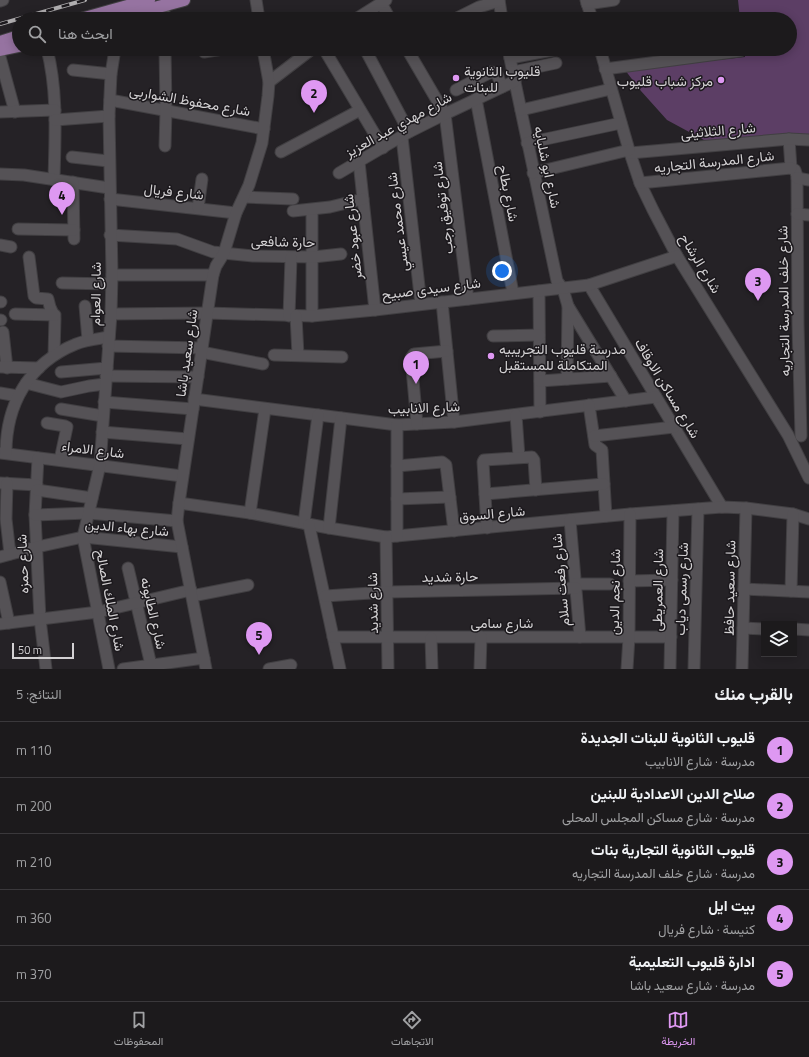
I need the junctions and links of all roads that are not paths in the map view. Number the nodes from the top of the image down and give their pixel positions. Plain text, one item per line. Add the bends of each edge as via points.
1 (148, 0) edge
2 (184, 0) edge
3 (256, 0) edge
4 (614, 0) edge
5 (499, 1) edge
6 (383, 2) edge
7 (587, 2) edge
8 (164, 6) junction
9 (126, 12) edge
10 (135, 12) edge
11 (164, 12) edge
12 (258, 12) edge
13 (367, 12) edge
14 (387, 12) edge
15 (469, 12) edge
16 (501, 12) edge
17 (590, 12) edge
18 (12, 38) edge
19 (0, 42) edge
20 (12, 47) edge
21 (0, 50) edge
22 (49, 56) edge
23 (114, 56) edge
24 (165, 56) edge
25 (264, 56) edge
26 (303, 56) edge
27 (328, 56) edge
28 (368, 56) edge
29 (411, 56) edge
30 (509, 56) edge
31 (602, 56) edge
32 (700, 56) edge
33 (0, 57) edge
34 (556, 63) dead end
35 (605, 68) junction
36 (73, 70) dead end
37 (111, 74) junction
38 (514, 76) junction
39 (269, 82) junction
40 (502, 87) junction
41 (611, 88) junction
42 (456, 90) dead end
43 (476, 99) junction
44 (110, 100) junction
45 (166, 110) junction
46 (360, 110) junction
47 (521, 110) junction
48 (0, 112) edge
49 (15, 112) junction
50 (445, 114) junction
51 (55, 115) junction
52 (108, 116) junction
53 (621, 123) junction
54 (264, 129) junction
55 (406, 134) junction
56 (789, 139) junction
57 (809, 140) edge
58 (528, 144) junction
59 (165, 146) dead end
60 (383, 148) junction
61 (281, 152) dead end
62 (629, 152) junction
63 (72, 157) dead end
64 (108, 161) junction
65 (359, 162) junction
66 (791, 168) junction
67 (339, 173) dead end
68 (533, 173) junction
69 (0, 174) edge
70 (797, 178) junction
71 (202, 179) dead end
72 (54, 180) junction
73 (809, 180) edge
74 (73, 182) junction
75 (640, 183) junction
76 (109, 194) junction
77 (244, 197) junction
78 (293, 199) dead end
79 (363, 199) junction
80 (198, 208) junction
81 (312, 210) junction
82 (293, 211) dead end
83 (236, 213) junction
84 (797, 214) junction
85 (809, 215) edge
86 (18, 229) dead end
87 (110, 235) junction
88 (798, 243) junction
89 (0, 244) edge
90 (809, 244) edge
91 (11, 247) dead end
92 (224, 253) junction
93 (341, 254) dead end
94 (677, 256) junction
95 (29, 257) dead end
96 (291, 258) junction
97 (313, 258) junction
98 (213, 275) junction
99 (111, 279) junction
100 (803, 281) edge
101 (62, 283) dead end
102 (589, 285) junction
103 (563, 288) junction
104 (539, 291) junction
105 (513, 293) junction
106 (468, 299) junction
107 (442, 302) junction
108 (421, 304) junction
109 (85, 306) dead end
110 (568, 306) junction
111 (375, 310) junction
112 (207, 313) junction
113 (15, 314) dead end
114 (111, 314) junction
115 (54, 315) junction
116 (293, 316) junction
117 (312, 316) junction
118 (804, 325) edge
119 (3, 332) dead end
120 (493, 336) dead end
121 (539, 336) junction
122 (88, 340) junction
123 (108, 342) junction
124 (202, 350) junction
125 (447, 351) junction
126 (54, 355) junction
127 (274, 355) dead end
128 (298, 355) junction
129 (342, 357) dead end
130 (804, 363) edge
131 (263, 364) dead end
132 (3, 367) edge
133 (39, 368) junction
134 (61, 372) dead end
135 (106, 376) junction
136 (611, 376) junction
137 (198, 377) junction
138 (567, 379) junction
139 (540, 381) junction
140 (26, 383) junction
141 (0, 393) edge
142 (18, 396) junction
143 (656, 397) junction
144 (626, 401) junction
145 (104, 402) junction
146 (193, 404) junction
147 (590, 405) junction
148 (61, 409) dead end
149 (265, 409) junction
150 (540, 412) junction
151 (5, 413) edge
152 (318, 415) junction
153 (516, 415) junction
154 (103, 416) junction
155 (341, 418) junction
156 (454, 422) junction
157 (47, 423) dead end
158 (417, 424) junction
159 (397, 425) junction
160 (674, 427) junction
161 (102, 432) junction
162 (788, 435) junction
163 (594, 436) junction
164 (805, 436) edge
165 (188, 439) junction
166 (3, 453) edge
167 (519, 457) junction
168 (38, 458) junction
169 (60, 460) junction
170 (100, 465) junction
171 (397, 466) junction
172 (182, 476) junction
173 (809, 478) edge
174 (3, 483) edge
175 (604, 484) junction
176 (37, 488) junction
177 (536, 490) junction
178 (485, 494) junction
179 (450, 497) junction
180 (92, 498) junction
181 (397, 499) junction
182 (179, 503) junction
183 (722, 507) junction
184 (746, 508) junction
185 (698, 509) junction
186 (673, 511) junction
187 (250, 512) junction
188 (88, 513) junction
189 (630, 514) junction
190 (793, 514) junction
191 (35, 515) junction
192 (606, 516) junction
193 (809, 519) edge
194 (570, 520) junction
195 (177, 521) junction
196 (307, 524) junction
197 (329, 528) junction
198 (487, 528) junction
199 (454, 531) junction
200 (83, 537) junction
201 (391, 537) junction
202 (37, 547) junction
203 (182, 547) junction
204 (5, 556) edge
205 (128, 568) dead end
206 (672, 580) junction
207 (629, 581) junction
208 (0, 582) edge
209 (610, 584) dead end
210 (248, 585) dead end
211 (576, 586) junction
212 (744, 589) junction
213 (791, 591) junction
214 (387, 592) junction
215 (809, 592) edge
216 (192, 593) junction
217 (325, 596) junction
218 (136, 603) junction
219 (98, 612) junction
220 (40, 619) junction
221 (5, 623) edge
222 (743, 628) junction
223 (761, 629) edge
224 (797, 630) edge
225 (809, 630) edge
226 (333, 637) junction
227 (388, 637) junction
228 (481, 637) junction
229 (580, 637) junction
230 (629, 637) junction
231 (671, 637) junction
232 (431, 638) junction
233 (205, 664) edge
234 (151, 665) junction
235 (291, 665) dead end
236 (46, 669) edge
237 (109, 669) edge
238 (123, 669) edge
239 (269, 669) edge
240 (340, 669) edge
241 (388, 669) edge
242 (432, 669) edge
243 (480, 669) edge
244 (627, 669) edge
245 (670, 669) edge
246 (694, 669) edge
247 (742, 669) edge
248 (748, 669) edge

1 - 9 main road
2 - 8 main road
3 - 12 street
4 - 7 street
5 - 15 street
5 - 16 street
6 - 13 street
6 - 14 street
7 - 17 street
8 - 10 main road
8 - 11 street
18 - 19 main road
20 - 21 main road
22 - 51 street via 53,76
23 - 37 street, شارع العوام
24 - 45 street
25 - 39 street, شارع سعيد باشا
26 - 39 street
27 - 46 street
28 - 55 street
29 - 50 street
30 - 38 street, شارع ابو شلبايه
31 - 35 street, شارع الرشاح
32 - 35 street
33 - 49 street
34 - 38 street, شارع مهدي عبد العزيز
35 - 41 street, شارع الرشاح
36 - 37 street
37 - 44 street, شارع العوام
38 - 40 street, شارع مهدي عبد العزيز
38 - 47 street, شارع ابو شلبايه
39 - 54 street, شارع سعيد باشا
40 - 42 street via 496,74 491,72
40 - 43 street, شارع مهدي عبد العزيز
41 - 47 street
41 - 53 street, شارع الرشاح
43 - 50 street, شارع مهدي عبد العزيز
43 - 105 street, شارع بطاح
44 - 45 street, شارع محفوظ الشواربى
44 - 52 street, شارع العوام
45 - 54 street, شارع محفوظ الشواربى
45 - 59 street
46 - 60 street
46 - 61 street
47 - 58 street, شارع ابو شلبايه
48 - 49 street
49 - 51 street
50 - 55 street, شارع مهدي عبد العزيز
50 - 106 street, شارع توفيق رجب
51 - 52 street
51 - 72 street
52 - 64 street, شارع العوام
53 - 58 street
53 - 62 street, شارع الرشاح
54 - 77 street, شارع سعيد باشا via 258,158
55 - 60 street, شارع مهدي عبد العزيز
55 - 108 street, شارع محمد عيسي
56 - 57 street, شارع الثلاثينى
56 - 62 street, شارع الثلاثينى
56 - 66 street
58 - 68 street, شارع ابو شلبايه
60 - 65 street, شارع مهدي عبد العزيز
62 - 68 street, شارع الثلاثينى
62 - 75 street, شارع الرشاح
63 - 64 street
64 - 76 street, شارع العوام
65 - 67 street, شارع مهدي عبد العزيز
65 - 79 street, شارع عبود خضر
66 - 70 street via 796,172
66 - 75 street, شارع المدرسة التجاريه
68 - 103 street, شارع ابو شلبايه via 557,281
69 - 72 street, شارع فريال
70 - 73 street
70 - 84 street, شارع خلف المدرسة التجاريه
71 - 80 street
72 - 74 street, شارع فريال
74 - 76 street, شارع فريال
74 - 86 street via 74,234
75 - 94 street, شارع الرشاح
76 - 80 street, شارع فريال
76 - 87 street, شارع العوام
77 - 78 street
77 - 83 street, شارع سعيد باشا
79 - 81 street
79 - 111 street, شارع عبود خضر
80 - 83 street, شارع فريال
81 - 82 street
81 - 97 street
83 - 92 street, شارع سعيد باشا
84 - 85 street
84 - 88 street, شارع خلف المدرسة التجاريه
87 - 92 street, حارة شافعى via 177,239
87 - 99 street, شارع العوام
88 - 90 street
88 - 100 street, شارع خلف المدرسة التجاريه
89 - 91 street
92 - 96 street, حارة شافعى
92 - 98 street, شارع سعيد باشا
93 - 97 street, حارة شافعى
94 - 102 street, شارع سيدى صبيح
94 - 162 street, شارع الرشاح
95 - 115 street via 34,296 49,300
96 - 97 street, حارة شافعى
96 - 116 street
97 - 117 street
98 - 99 street
98 - 112 street, شارع سعيد باشا
99 - 101 street
99 - 114 street, شارع العوام
100 - 118 street, شارع خلف المدرسة التجاريه
102 - 103 street, شارع سيدى صبيح
102 - 143 street, شارع مساكن الاوقاف
103 - 104 street, شارع سيدى صبيح
103 - 110 street, شارع ابو شلبايه
104 - 105 street, شارع سيدى صبيح
104 - 121 street
105 - 106 street, شارع سيدى صبيح
106 - 107 street, شارع سيدى صبيح
107 - 108 street, شارع سيدى صبيح
107 - 125 street
108 - 111 street, شارع سيدى صبيح
109 - 122 street
110 - 136 street
110 - 138 street
111 - 117 street, شارع سيدى صبيح
112 - 114 street, شارع سيدى صبيح
112 - 116 street, شارع سيدى صبيح
112 - 124 street, شارع سعيد باشا
113 - 115 street
114 - 123 street, شارع العوام
115 - 126 street
116 - 117 street, شارع سيدى صبيح
116 - 128 street
118 - 130 street, شارع خلف المدرسة التجاريه
119 - 132 street
120 - 121 street
121 - 139 street
122 - 123 street
122 - 126 street
123 - 124 street
123 - 135 street, شارع العوام
124 - 131 street
124 - 137 street, شارع سعيد باشا
125 - 156 street
125 - 158 street via 414,354 411,358
126 - 133 street
127 - 128 street
128 - 129 street
130 - 164 street, شارع خلف المدرسة التجاريه
132 - 133 street
133 - 140 street
134 - 135 street
135 - 137 street
135 - 140 street via 89,386 62,392
135 - 145 street, شارع العوام
136 - 138 street
136 - 144 street
137 - 146 street, شارع سعيد باشا
138 - 139 street
139 - 150 street
140 - 142 street
141 - 142 street
142 - 151 street
143 - 144 street, شارع الانابيب
143 - 160 street, شارع مساكن الاوقاف
144 - 147 street, شارع الانابيب
145 - 146 street, شارع الانابيب
145 - 154 street, شارع العوام
146 - 149 street, شارع الانابيب
146 - 165 street, شارع سعيد باشا
147 - 150 street, شارع الانابيب
147 - 163 street
148 - 154 street
149 - 152 street, شارع الانابيب
149 - 187 street
150 - 153 street, شارع الانابيب
151 - 166 street via 6,440
152 - 155 street, شارع الانابيب
152 - 196 street
153 - 156 street, شارع الانابيب
153 - 167 street
154 - 161 street, شارع العوام
155 - 159 street, شارع الانابيب
155 - 197 street
156 - 158 street, شارع الانابيب
157 - 169 street via 67,427
158 - 159 street, شارع الانابيب
159 - 171 street, شارع شديد
160 - 163 street
160 - 183 street, شارع مساكن الاوقاف
161 - 165 street
161 - 170 street, شارع العوام
162 - 164 street
162 - 173 street, شارع الرشاح
163 - 175 street via 595,445 602,450
165 - 172 street, شارع سعيد باشا
166 - 168 street, شارع الامراء
167 - 177 street via 534,459
167 - 178 street via 484,460
168 - 169 street, شارع الامراء
168 - 176 street, شارع حمزه
169 - 170 street, شارع الامراء
170 - 172 street, شارع الامراء
170 - 180 street, شارع العوام
171 - 179 street via 445,463
171 - 181 street, شارع شديد
172 - 182 street, شارع سعيد باشا
174 - 176 street
174 - 204 street via 6,519
175 - 177 street
175 - 192 street
176 - 180 street
176 - 191 street, شارع حمزه
177 - 178 street
178 - 198 street
179 - 181 street
179 - 199 street
180 - 188 street, شارع العوام
181 - 201 street, شارع شديد
182 - 187 street, شارع السوق
182 - 195 street, شارع سعيد باشا
183 - 184 street, شارع السوق
183 - 185 street, شارع السوق
184 - 190 street, شارع السوق
184 - 212 street, شارع سعيد حافظ
185 - 186 street, شارع السوق
185 - 246 street, شارع رسمى دياب
186 - 189 street, شارع السوق
186 - 206 street, شارع العمريطى
187 - 196 street, شارع السوق
188 - 191 street
188 - 195 street
188 - 200 street, شارع العوام
189 - 192 street, شارع السوق
189 - 207 street, شارع نجم الدين
190 - 193 street, شارع السوق
190 - 213 street
191 - 202 street, شارع حمزه
192 - 194 street, شارع السوق
194 - 198 street, شارع السوق
194 - 211 street, شارع رفعت سلام
195 - 203 street, شارع سعيد باشا
196 - 197 street, شارع السوق
196 - 217 street
197 - 201 street, شارع السوق
198 - 199 street, شارع السوق
199 - 201 street, شارع السوق
200 - 202 street, شارع بهاء الدين
200 - 203 street, شارع بهاء الدين
200 - 219 street, شارع الملك الصالح
201 - 214 street, شارع شديد
202 - 204 street, شارع بهاء الدين
202 - 220 street, شارع حمزه
203 - 216 street, شارع سعيد باشا
205 - 218 street, شارع الطابونه
206 - 207 street
206 - 231 street, شارع العمريطى
207 - 230 street, شارع نجم الدين
208 - 221 street
209 - 211 street, حارة شديد
210 - 216 street
211 - 214 street, حارة شديد
211 - 229 street, شارع رفعت سلام
212 - 213 street
212 - 222 street, شارع سعيد حافظ
213 - 215 street
214 - 217 street, حارة شديد
214 - 227 street, شارع شديد
216 - 218 street
216 - 233 street, شارع سعيد باشا
217 - 226 street
218 - 219 street
218 - 234 street, شارع الطابونه
219 - 220 street
219 - 237 street, شارع الملك الصالح
220 - 221 street
220 - 236 street, شارع حمزه
222 - 223 street
222 - 247 street, شارع سعيد حافظ
224 - 225 street
226 - 227 street, شارع سامى
226 - 240 street
227 - 232 street, شارع سامى
227 - 241 street, شارع شديد
228 - 229 street, شارع سامى
228 - 232 street, شارع سامى
228 - 243 street
229 - 230 street, شارع سامى
230 - 231 street, شارع سامى
230 - 244 street, شارع نجم الدين
231 - 245 street, شارع العمريطى
232 - 242 street
233 - 234 street
234 - 238 street
235 - 239 street
247 - 248 street

